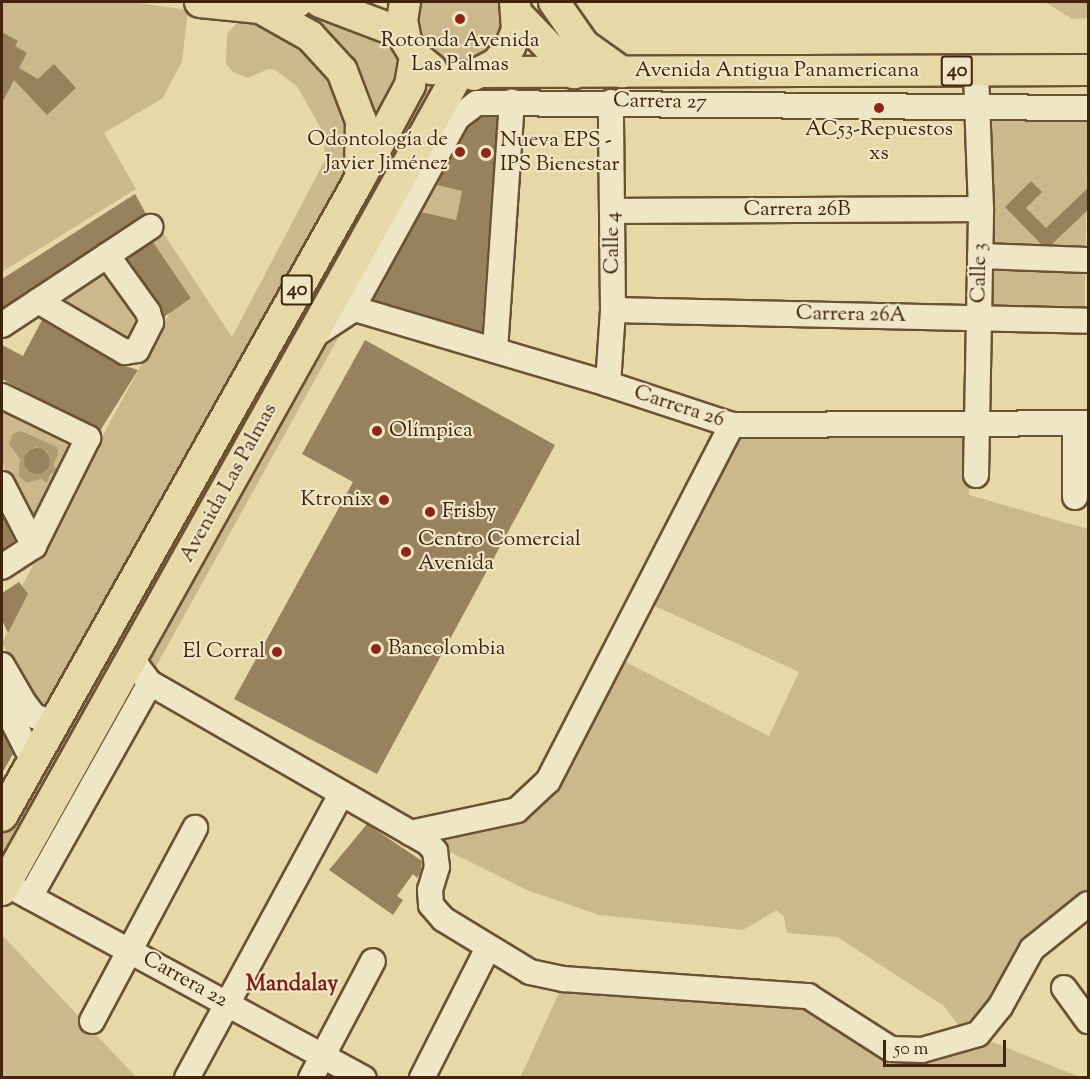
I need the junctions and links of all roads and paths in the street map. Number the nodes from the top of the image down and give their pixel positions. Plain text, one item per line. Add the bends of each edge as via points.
1 (200, 2) edge
2 (298, 2) edge
3 (320, 2) edge
4 (405, 2) edge
5 (554, 2) edge
6 (260, 8) junction
7 (517, 8) edge
8 (410, 45) junction
9 (976, 70) junction
10 (1089, 70) edge
11 (621, 72) junction
12 (574, 73) junction
13 (469, 74) junction
14 (512, 102) junction
15 (610, 102) junction
16 (978, 106) junction
17 (1089, 108) edge
18 (357, 184) junction
19 (981, 209) junction
20 (613, 211) junction
21 (150, 227) dead end
22 (107, 255) junction
23 (980, 256) junction
24 (1089, 260) edge
25 (38, 300) junction
26 (341, 306) junction
27 (613, 310) junction
28 (979, 318) junction
29 (1089, 321) edge
30 (2, 325) edge
31 (495, 350) junction
32 (608, 384) junction
33 (2, 396) edge
34 (978, 421) junction
35 (1082, 423) edge
36 (732, 425) junction
37 (976, 475) dead end
38 (2, 484) edge
39 (1075, 497) dead end
40 (167, 520) junction
41 (202, 531) junction
42 (34, 546) junction
43 (2, 567) edge
44 (2, 665) edge
45 (125, 670) junction
46 (150, 683) junction
47 (2, 700) edge
48 (53, 723) junction
49 (33, 761) junction
50 (341, 794) junction
51 (2, 816) edge
52 (195, 828) dead end
53 (410, 833) junction
54 (13, 890) edge
55 (1089, 904) edge
56 (488, 948) junction
57 (130, 949) junction
58 (373, 961) dead end
59 (1064, 988) dead end
60 (228, 1003) junction
61 (92, 1021) dead end
62 (1089, 1021) edge
63 (323, 1056) junction
64 (187, 1077) edge
65 (311, 1077) edge
66 (364, 1077) edge
67 (422, 1077) edge

1 - 6 main road
2 - 6 main road
3 - 8 main road, 40
4 - 8 main road, 40
5 - 11 main road via 584,45
6 - 18 main road via 310,36 345,78 361,121 363,147
7 - 12 main road, 40
7 - 13 main road, 40 via 510,47 496,64
8 - 13 main road, 40 via 432,69
8 - 18 main road, Avenida Las Palmas / 40 via 410,85
9 - 10 main road, Avenida Antigua Panamericana / 40
9 - 11 main road, Avenida Antigua Panamericana / 40
9 - 16 street, Calle 3
11 - 12 main road, Avenida Antigua Panamericana / 40
12 - 13 main road, Avenida Antigua Panamericana / 40
13 - 26 main road, Avenida Las Palmas / 40
14 - 15 street, Carrera 27
14 - 26 street, Carrera 27 via 477,103 462,111
14 - 31 street
15 - 16 street, Carrera 27
15 - 20 street, Calle 4
16 - 17 street, Carrera 27
16 - 19 street, Calle 3
18 - 40 main road, Avenida Las Palmas / 40
19 - 20 street, Carrera 26B
19 - 23 street, Calle 3
20 - 27 street, Calle 4
21 - 22 street
22 - 25 street
22 - 25 street via 148,312 151,322 137,350 125,352
23 - 24 street
23 - 28 street, Calle 3
25 - 30 street
26 - 31 street, Carrera 26
26 - 41 main road, Avenida Las Palmas / 40 via 309,338
27 - 28 street, Carrera 26A
27 - 32 street, Calle 4
28 - 29 street, Carrera 26A
28 - 34 street, Calle 3
31 - 32 street, Carrera 26
32 - 36 street, Carrera 26
33 - 42 street via 88,438
34 - 35 street, Carrera 26
34 - 36 street, Carrera 26
34 - 37 street, Calle 3
35 - 39 street
36 - 53 street via 548,781 517,810
38 - 42 street
40 - 41 main road
40 - 48 main road, Avenida Las Palmas / 40
41 - 45 main road, Avenida Las Palmas / 40
42 - 43 street
44 - 48 street via 29,709
45 - 46 street
45 - 54 main road, Avenida Las Palmas / 40
46 - 50 street
46 - 54 street
47 - 49 street
48 - 49 main road, Avenida Las Palmas / 40
49 - 51 main road, Avenida Las Palmas / 40
50 - 53 street
50 - 60 street
52 - 57 street
53 - 56 street via 435,851 437,867 430,890 431,905 443,919
54 - 57 street, Carrera 22
55 - 56 street via 1032,950 1000,1007 978,1034 922,1050 891,1049 808,996 564,979 530,972
56 - 67 street
57 - 60 street, Carrera 22
57 - 61 street
58 - 63 street
59 - 62 street
60 - 63 street, Carrera 22
60 - 64 street
63 - 65 street
63 - 66 street, Carrera 22

